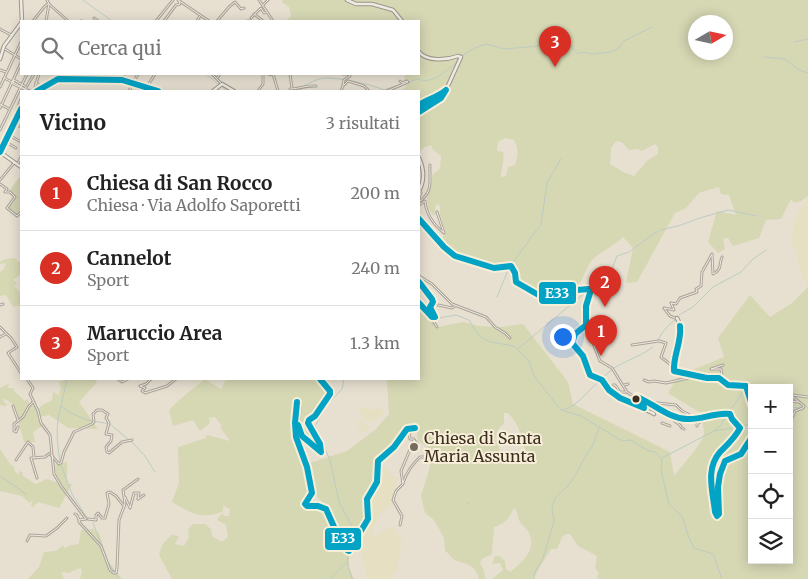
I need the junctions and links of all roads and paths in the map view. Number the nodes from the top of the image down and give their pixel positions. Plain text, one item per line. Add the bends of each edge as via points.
1 (21, 0) edge
2 (47, 0) edge
3 (173, 0) edge
4 (179, 0) edge
5 (258, 0) edge
6 (268, 0) edge
7 (347, 0) edge
8 (50, 4) junction
9 (262, 6) junction
10 (244, 8) dead end
11 (266, 12) junction
12 (254, 14) junction
13 (201, 16) junction
14 (251, 18) dead end
15 (21, 20) edge
16 (34, 20) edge
17 (46, 20) edge
18 (67, 20) edge
19 (157, 20) edge
20 (165, 20) edge
21 (198, 20) edge
22 (207, 20) edge
23 (218, 20) edge
24 (262, 20) edge
25 (272, 20) edge
26 (401, 20) edge
27 (20, 24) edge
28 (0, 29) edge
29 (11, 35) junction
30 (20, 44) edge
31 (3, 48) junction
32 (420, 54) edge
33 (15, 55) junction
34 (20, 58) edge
35 (0, 59) edge
36 (20, 65) edge
37 (0, 70) edge
38 (7, 73) junction
39 (26, 75) edge
40 (33, 75) edge
41 (39, 75) edge
42 (60, 75) edge
43 (124, 75) edge
44 (137, 75) edge
45 (154, 75) edge
46 (213, 75) edge
47 (219, 75) edge
48 (263, 75) edge
49 (274, 75) edge
50 (290, 75) edge
51 (350, 75) edge
52 (4, 78) junction
53 (217, 78) junction
54 (58, 79) junction
55 (122, 80) junction
56 (400, 81) dead end
57 (13, 82) junction
58 (133, 82) junction
59 (36, 83) junction
60 (221, 84) junction
61 (21, 86) junction
62 (316, 86) dead end
63 (343, 86) junction
64 (0, 87) edge
65 (43, 87) junction
66 (146, 88) junction
67 (26, 89) edge
68 (36, 90) edge
69 (38, 90) edge
70 (48, 90) edge
71 (129, 90) edge
72 (154, 90) edge
73 (215, 90) edge
74 (232, 90) edge
75 (259, 90) edge
76 (278, 90) edge
77 (341, 90) edge
78 (368, 90) edge
79 (389, 90) edge
80 (446, 90) junction
81 (20, 102) edge
82 (1, 104) edge
83 (420, 104) edge
84 (0, 108) edge
85 (10, 109) junction
86 (420, 111) edge
87 (16, 112) junction
88 (19, 114) joint
89 (14, 123) junction
90 (20, 126) edge
91 (0, 130) edge
92 (9, 135) junction
93 (6, 141) junction
94 (20, 141) edge
95 (0, 147) edge
96 (16, 148) dead end
97 (0, 153) edge
98 (20, 158) edge
99 (420, 161) edge
100 (16, 163) junction
101 (430, 165) dead end
102 (20, 166) edge
103 (0, 174) edge
104 (3, 176) junction
105 (0, 180) edge
106 (0, 184) edge
107 (420, 188) edge
108 (420, 203) edge
109 (420, 204) edge
110 (437, 212) dead end
111 (20, 213) edge
112 (420, 220) edge
113 (722, 257) dead end
114 (420, 277) edge
115 (420, 283) edge
116 (0, 304) edge
117 (3, 304) dead end
118 (420, 304) edge
119 (438, 305) dead end
120 (455, 306) junction
121 (432, 317) junction
122 (677, 318) joint
123 (437, 327) dead end
124 (0, 328) edge
125 (6, 334) junction
126 (599, 334) dead end
127 (0, 337) edge
128 (510, 338) dead end
129 (634, 347) dead end
130 (603, 359) dead end
131 (600, 360) junction
132 (723, 365) dead end
133 (20, 371) edge
134 (674, 371) junction
135 (707, 378) junction
136 (27, 380) edge
137 (150, 380) edge
138 (175, 380) edge
139 (321, 380) edge
140 (322, 380) edge
141 (644, 380) dead end
142 (325, 382) dead end
143 (625, 384) junction
144 (613, 385) dead end
145 (746, 386) joint
146 (619, 390) junction
147 (627, 392) junction
148 (748, 393) edge
149 (635, 397) junction
150 (808, 397) edge
151 (793, 401) edge
152 (34, 402) junction
153 (648, 402) dead end
154 (799, 402) junction
155 (632, 403) junction
156 (13, 406) dead end
157 (793, 413) edge
158 (654, 414) dead end
159 (674, 416) junction
160 (694, 419) junction
161 (18, 421) junction
162 (662, 423) dead end
163 (670, 426) dead end
164 (697, 426) dead end
165 (18, 427) dead end
166 (682, 428) dead end
167 (415, 429) joint
168 (132, 440) dead end
169 (414, 440) junction
170 (417, 443) dead end
171 (748, 444) edge
172 (51, 453) junction
173 (425, 457) dead end
174 (34, 458) junction
175 (16, 460) dead end
176 (37, 478) dead end
177 (138, 479) dead end
178 (403, 482) junction
179 (144, 495) dead end
180 (124, 498) junction
181 (125, 506) junction
182 (75, 514) dead end
183 (67, 518) dead end
184 (86, 519) junction
185 (80, 520) junction
186 (399, 523) dead end
187 (27, 541) dead end

1 - 15 street
2 - 8 street
3 - 19 street
4 - 13 street
4 - 20 street via 180,4
5 - 9 street
6 - 9 street
7 - 26 street via 392,10
8 - 16 street
8 - 17 street
8 - 18 street
9 - 11 street
10 - 23 street via 235,2
11 - 12 street via 261,8
11 - 25 street
12 - 14 street
12 - 24 street
13 - 21 street
13 - 22 street
27 - 29 street
28 - 29 street
29 - 31 street
30 - 33 street
31 - 33 street
31 - 35 street
32 - 80 street via 432,60 461,57
33 - 34 street
33 - 38 street
36 - 57 street
37 - 38 street
38 - 52 street
39 - 61 street
40 - 67 street
41 - 59 street
42 - 54 street
43 - 55 street
44 - 58 street
45 - 66 street
46 - 53 street
47 - 53 street
48 - 75 street
49 - 76 street
50 - 62 street via 291,89
51 - 63 street
52 - 57 street
52 - 64 street
53 - 60 street
54 - 55 street
54 - 65 street
55 - 58 street
56 - 79 street via 408,82
57 - 61 street
57 - 82 street
58 - 66 street
58 - 71 street
59 - 65 street
59 - 68 street
60 - 73 street
60 - 74 street
61 - 67 street
61 - 85 street
63 - 77 street
63 - 78 street via 348,81
65 - 69 street
65 - 70 street
66 - 72 street
80 - 83 street
80 - 86 street via 440,99
81 - 87 street
82 - 84 street
82 - 85 street
85 - 91 street
87 - 88 street
87 - 95 street
88 - 89 street
89 - 90 street
89 - 92 street
92 - 93 street
92 - 94 street
93 - 96 street
93 - 97 street
97 - 100 street
98 - 100 street
99 - 107 street via 423,171
100 - 102 street
100 - 104 street
101 - 108 street via 428,191
103 - 104 street
104 - 105 street
106 - 111 street via 15,197 7,208 17,216
109 - 110 street via 425,201 429,215 444,233
112 - 155 street via 455,256 494,268 511,266 516,282 538,296 589,289 586,325 575,334 572,342 583,356 590,375
113 - 122 street via 721,267 712,274 712,254 702,272 697,292 680,298 676,304 671,303 674,310 664,308 672,318
114 - 120 street
115 - 121 street via 432,299 430,307 435,317
116 - 117 street
118 - 121 street
119 - 120 street
120 - 128 street via 486,317
121 - 123 street
122 - 134 street via 681,333
124 - 125 street
125 - 127 street
125 - 133 street via 17,347 8,353
126 - 131 street via 593,343
129 - 134 street via 632,345 665,342 661,357 670,363
130 - 131 street
131 - 143 street via 612,368
132 - 135 street via 711,369 721,369 722,375
134 - 135 street
135 - 141 street via 666,383
135 - 145 street via 719,378 728,385
136 - 152 street via 33,385 30,394
137 - 138 street via 140,386 145,388 142,391 145,394
139 - 167 street via 330,394 308,423 312,435 320,443 321,452 300,433 299,402 296,408 296,439 307,467 312,493 305,504 326,510 348,551 368,519 367,499 377,482 378,461 387,456 408,429
140 - 142 street
143 - 146 street
143 - 147 street
144 - 146 street
145 - 148 street
146 - 147 street
147 - 149 street
149 - 155 street via 644,407
149 - 159 street
150 - 154 street via 792,395
151 - 154 street
152 - 161 street
152 - 172 street via 41,424 50,435
153 - 160 street via 671,404
154 - 157 street via 803,408
155 - 158 street
156 - 161 street
159 - 160 street
159 - 166 street via 672,420
160 - 164 street via 701,422
160 - 171 street via 729,413 740,427 713,464 711,475 717,516 720,471 725,461 743,452
161 - 165 street via 14,424 14,431
162 - 163 street
167 - 169 street via 409,434
168 - 172 street via 122,442 107,452 112,435 106,434 108,414 97,410 89,426 74,432 61,463 56,462
169 - 170 street
169 - 178 street via 401,471
172 - 174 street
172 - 184 street via 54,474
173 - 178 street via 420,457
174 - 175 street via 33,447 28,442
174 - 176 street via 31,460
177 - 180 street via 124,488
178 - 186 street via 393,500 402,516 401,525
179 - 180 street via 138,499 139,493 134,493 130,508
180 - 181 street
181 - 184 street via 110,492 107,493 109,504 105,518 98,513 96,520
181 - 185 street via 119,520 115,573 110,570 101,546
182 - 185 street
183 - 187 street via 48,535 30,535
184 - 185 street

